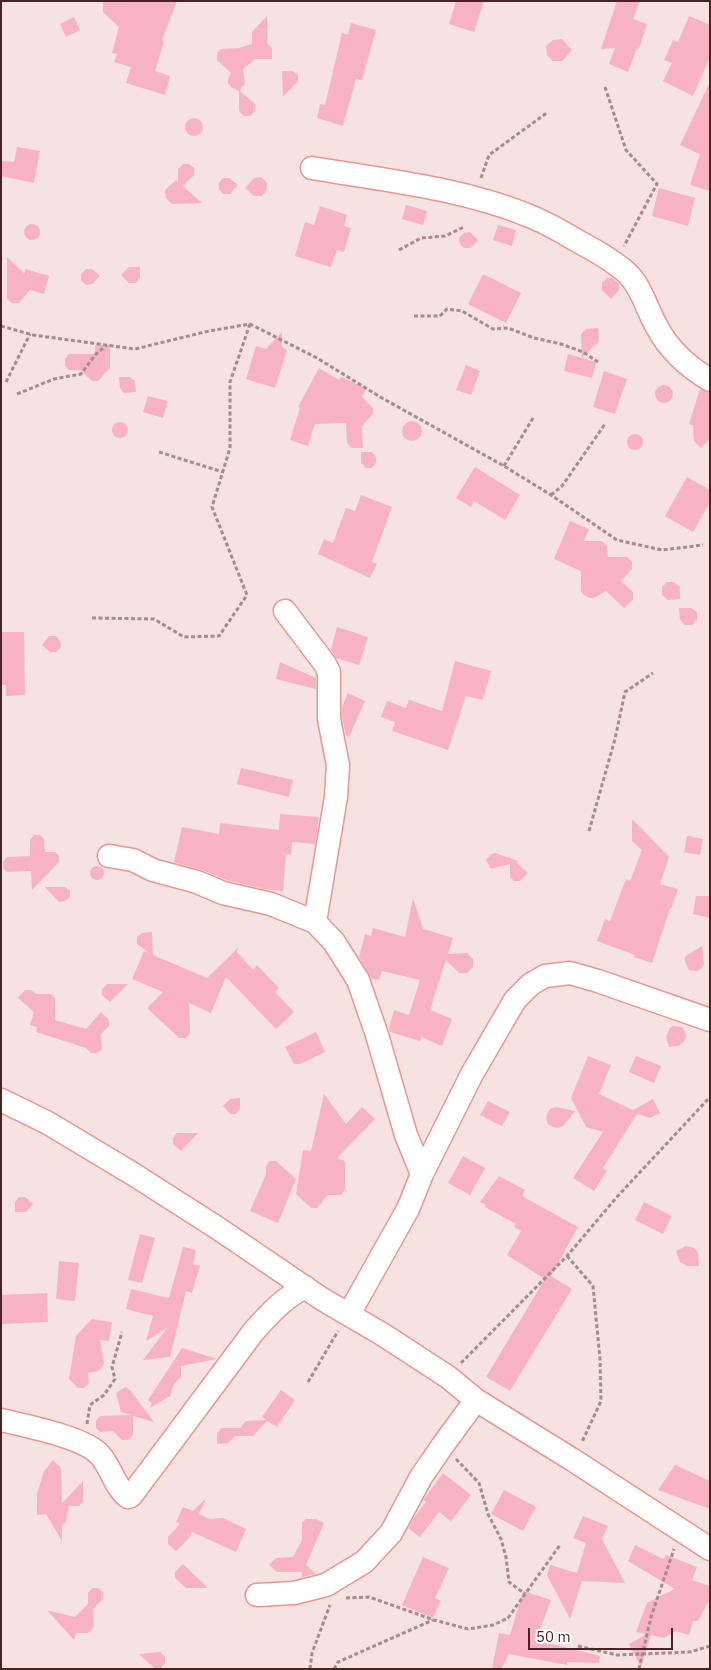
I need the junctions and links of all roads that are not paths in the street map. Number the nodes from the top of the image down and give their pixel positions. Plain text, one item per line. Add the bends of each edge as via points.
1 (312, 168) dead end
2 (710, 380) edge
3 (284, 611) dead end
4 (109, 856) dead end
5 (315, 922) junction
6 (710, 1020) edge
7 (1, 1100) edge
8 (422, 1174) junction
9 (305, 1287) junction
10 (349, 1314) junction
11 (476, 1400) junction
12 (1, 1420) edge
13 (710, 1549) edge
14 (257, 1595) dead end

1 - 2 street via 475,198 528,215 566,234 615,262 634,280 657,327 677,356
3 - 5 street via 329,672 328,711 338,764 336,797
4 - 5 street via 133,860 153,870 223,893 271,904
5 - 8 street via 334,942 358,980 406,1135
6 - 8 street via 570,973 545,976 515,1000 472,1074
7 - 9 street via 48,1123 133,1174
8 - 10 street via 408,1209
9 - 10 street
9 - 12 street via 272,1310 254,1331 131,1496 120,1490 97,1451 57,1434
10 - 11 street via 448,1377
11 - 13 street
11 - 14 street via 421,1477 390,1533 364,1562 326,1586 294,1593

